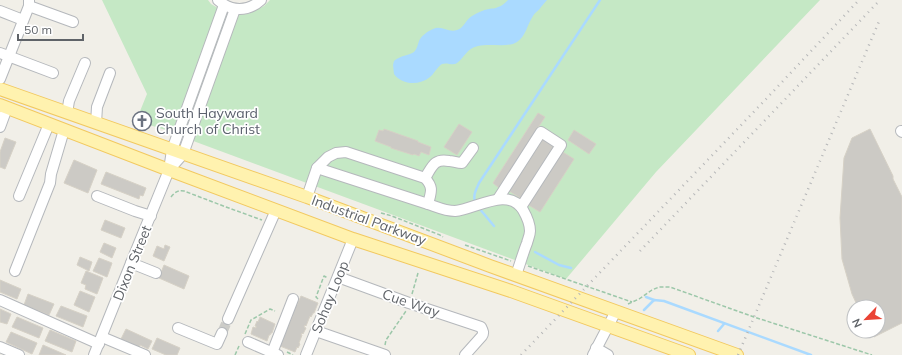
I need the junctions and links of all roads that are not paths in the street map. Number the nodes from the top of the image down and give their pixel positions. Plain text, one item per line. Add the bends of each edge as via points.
1 (261, 0) edge
2 (29, 3) edge
3 (221, 3) edge
4 (235, 9) junction
5 (0, 11) edge
6 (23, 20) junction
7 (73, 22) dead end
8 (4, 55) edge
9 (85, 63) dead end
10 (53, 73) dead end
11 (110, 73) dead end
12 (0, 79) edge
13 (0, 89) edge
14 (4, 106) edge
15 (67, 113) junction
16 (96, 123) junction
17 (49, 124) junction
18 (0, 127) edge
19 (64, 130) junction
20 (473, 148) dead end
21 (177, 152) junction
22 (317, 168) junction
23 (169, 170) junction
24 (425, 178) junction
25 (19, 196) dead end
26 (97, 196) dead end
27 (307, 197) junction
28 (494, 199) junction
29 (428, 204) junction
30 (521, 206) junction
31 (276, 210) junction
32 (151, 216) junction
33 (353, 239) junction
34 (131, 263) junction
35 (15, 271) dead end
36 (156, 273) dead end
37 (516, 275) junction
38 (338, 277) junction
39 (293, 299) dead end
40 (0, 300) edge
41 (616, 311) junction
42 (228, 319) tunnel mouth
43 (609, 326) junction
44 (178, 328) dead end
45 (316, 331) junction
46 (222, 333) tunnel mouth
47 (101, 340) junction
48 (245, 340) road end
49 (0, 347) edge
50 (385, 351) edge
51 (595, 351) edge
52 (275, 354) edge
53 (18, 355) edge
54 (94, 355) edge
55 (145, 355) edge
56 (306, 355) edge
57 (465, 355) edge
58 (608, 355) edge
59 (689, 355) edge
60 (737, 355) edge

1 - 4 street via 250,8
2 - 6 street
2 - 7 street
3 - 4 street
3 - 21 street
4 - 21 street
5 - 6 street
6 - 8 street
8 - 10 street
8 - 12 street
9 - 15 street via 69,101
11 - 16 street via 98,107
13 - 15 main road, Industrial Parkway
14 - 17 main road, Industrial Parkway
14 - 18 street
15 - 16 main road, Industrial Parkway
16 - 21 main road, Industrial Parkway
17 - 19 main road, Industrial Parkway
17 - 25 street
19 - 23 main road, Industrial Parkway
19 - 35 street via 50,183
20 - 24 street via 462,164 439,160
21 - 23 street, Dixon Street
21 - 27 main road, Industrial Parkway
22 - 24 street via 328,157 346,152
22 - 27 street
22 - 29 street
23 - 31 main road, Industrial Parkway
23 - 32 street, Dixon Street
24 - 29 street via 430,184 431,191
26 - 32 street
27 - 37 main road, Industrial Parkway
28 - 29 street via 454,211
28 - 30 street via 512,201
28 - 30 street via 541,132 561,145
30 - 37 street via 528,217 530,232
31 - 33 main road, Industrial Parkway
31 - 42 street
32 - 34 street, Dixon Street
33 - 38 street, Sohay Loop
33 - 43 main road, Industrial Parkway
34 - 36 street
34 - 47 street, Dixon Street
37 - 41 main road, Industrial Parkway
38 - 45 street, Sohay Loop
38 - 57 street, Cue Way via 481,327 482,336
39 - 52 street
40 - 47 street
41 - 43 street
41 - 60 main road, Industrial Parkway
43 - 51 street
43 - 59 main road, Industrial Parkway
44 - 46 street via 217,344
45 - 50 street
45 - 56 street, Sohay Loop
47 - 54 street, Dixon Street
47 - 55 street
48 - 52 street
49 - 53 street
51 - 58 street

